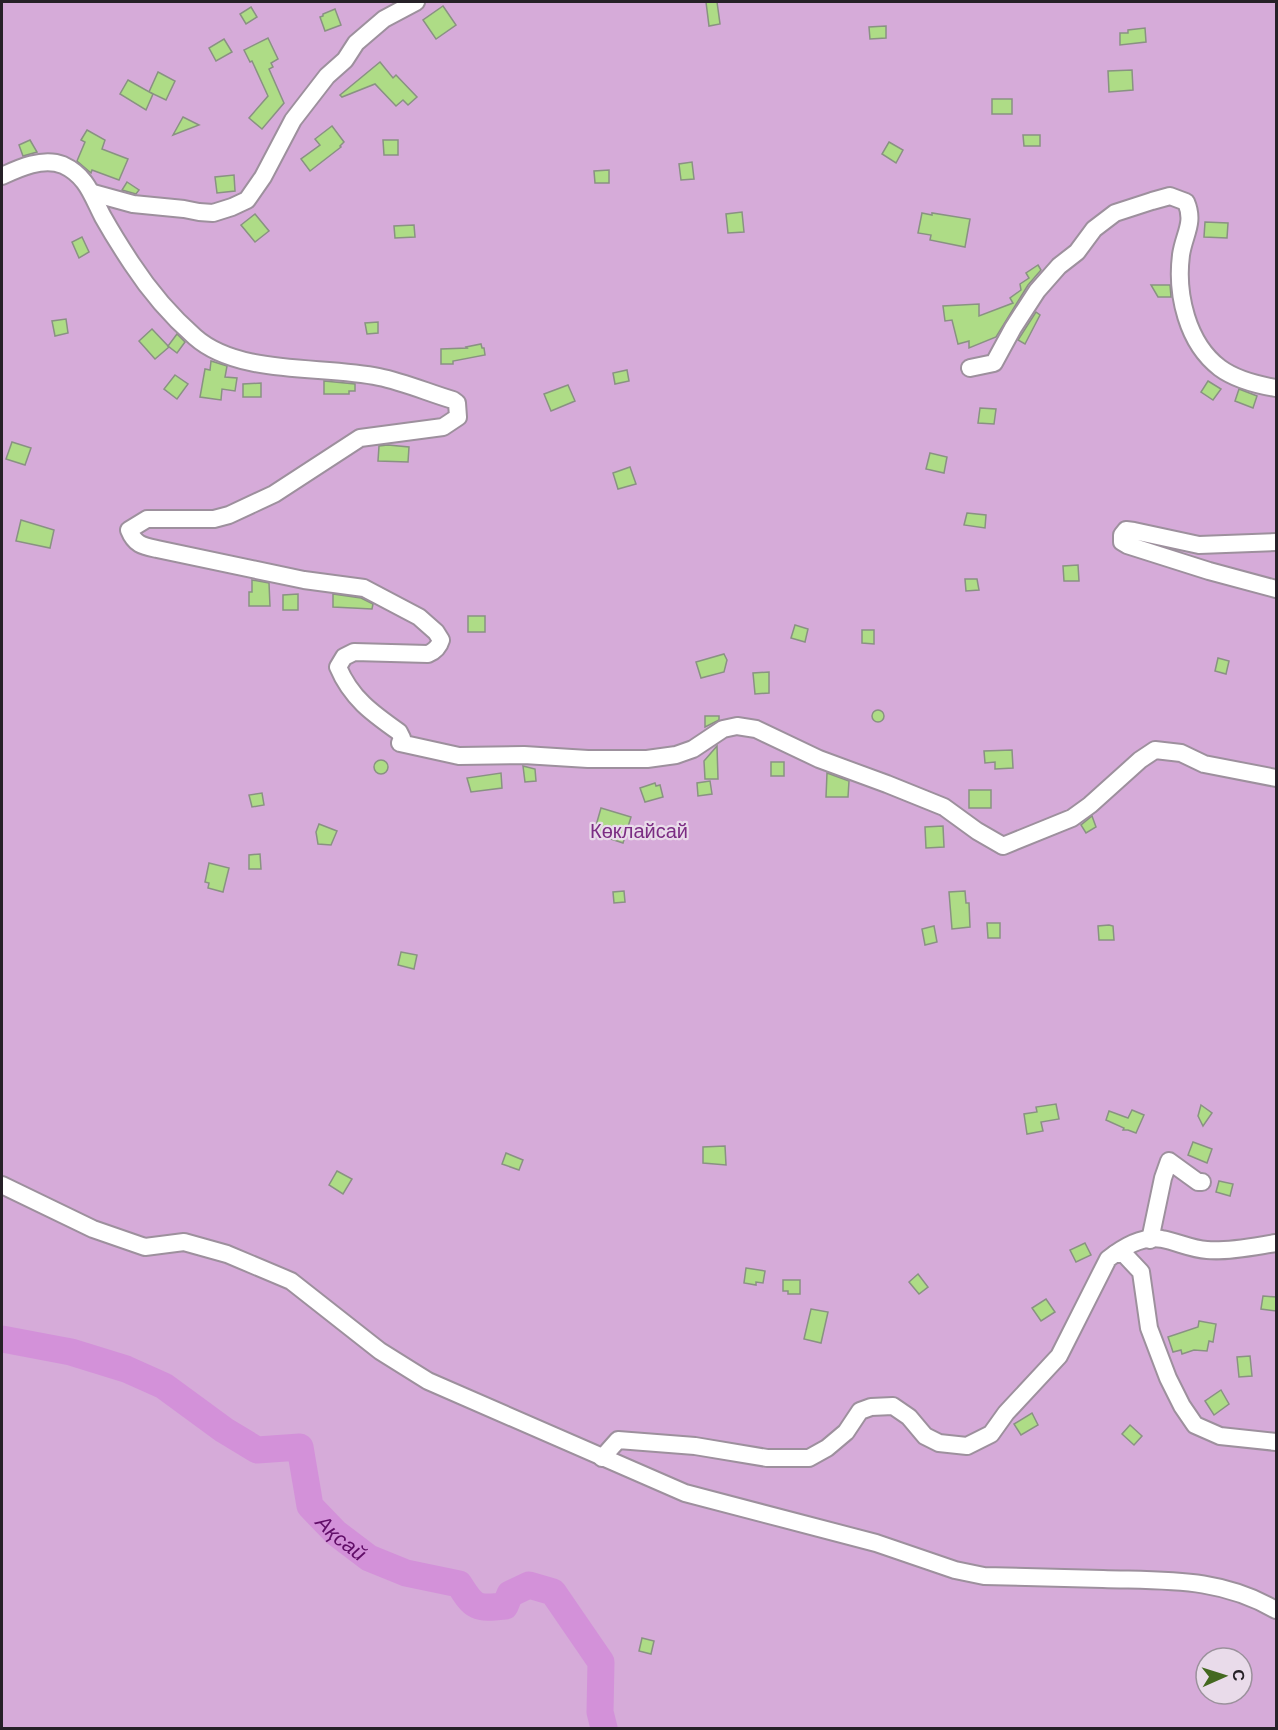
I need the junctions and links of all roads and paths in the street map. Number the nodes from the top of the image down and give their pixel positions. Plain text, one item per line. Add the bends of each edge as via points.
1 (416, 2) edge
2 (2, 176) edge
3 (93, 193) junction
4 (970, 368) dead end
5 (1276, 388) edge
6 (1276, 542) edge
7 (1276, 589) edge
8 (1276, 778) edge
9 (1202, 1182) dead end
10 (2, 1185) edge
11 (1150, 1240) junction
12 (1276, 1243) edge
13 (1114, 1254) junction
14 (1276, 1442) edge
15 (602, 1458) junction
16 (1276, 1610) edge

1 - 3 street via 384,19 327,76 293,120 247,200 213,213 133,204
2 - 3 street via 28,164 61,164 82,177
3 - 8 street via 102,216 133,266 170,312 212,350 254,363 382,377 457,404 458,417 443,427 360,438 274,494 229,515 214,519 147,519 129,530 133,540 144,546 304,580 364,588 419,617 441,640 433,652 354,652 344,657 338,667 358,701 399,732 400,743 459,756 647,759 676,755 723,729 756,729 819,759 944,807 1003,846 1072,818 1155,750
4 - 5 street via 994,363 1036,291 1077,252 1094,229 1114,213 1170,196 1186,202 1191,213 1179,277 1182,302 1193,332 1220,368
6 - 7 street via 1199,545 1134,531 1126,530 1122,535 1122,542 1127,545
9 - 11 street via 1169,1161
10 - 15 street via 93,1229 145,1247 184,1242 227,1254 291,1281 380,1352 428,1381
11 - 12 street via 1161,1238 1208,1251
11 - 13 street via 1136,1242
13 - 14 street via 1124,1254 1142,1272 1149,1328 1168,1378 1195,1425 1220,1436
13 - 15 street via 1059,1356 991,1434 967,1446 939,1443 925,1436 893,1406 860,1410 846,1432 809,1458 767,1458 695,1446 618,1440
15 - 16 street via 686,1493 876,1544 955,1570 984,1576 1164,1579 1214,1585

